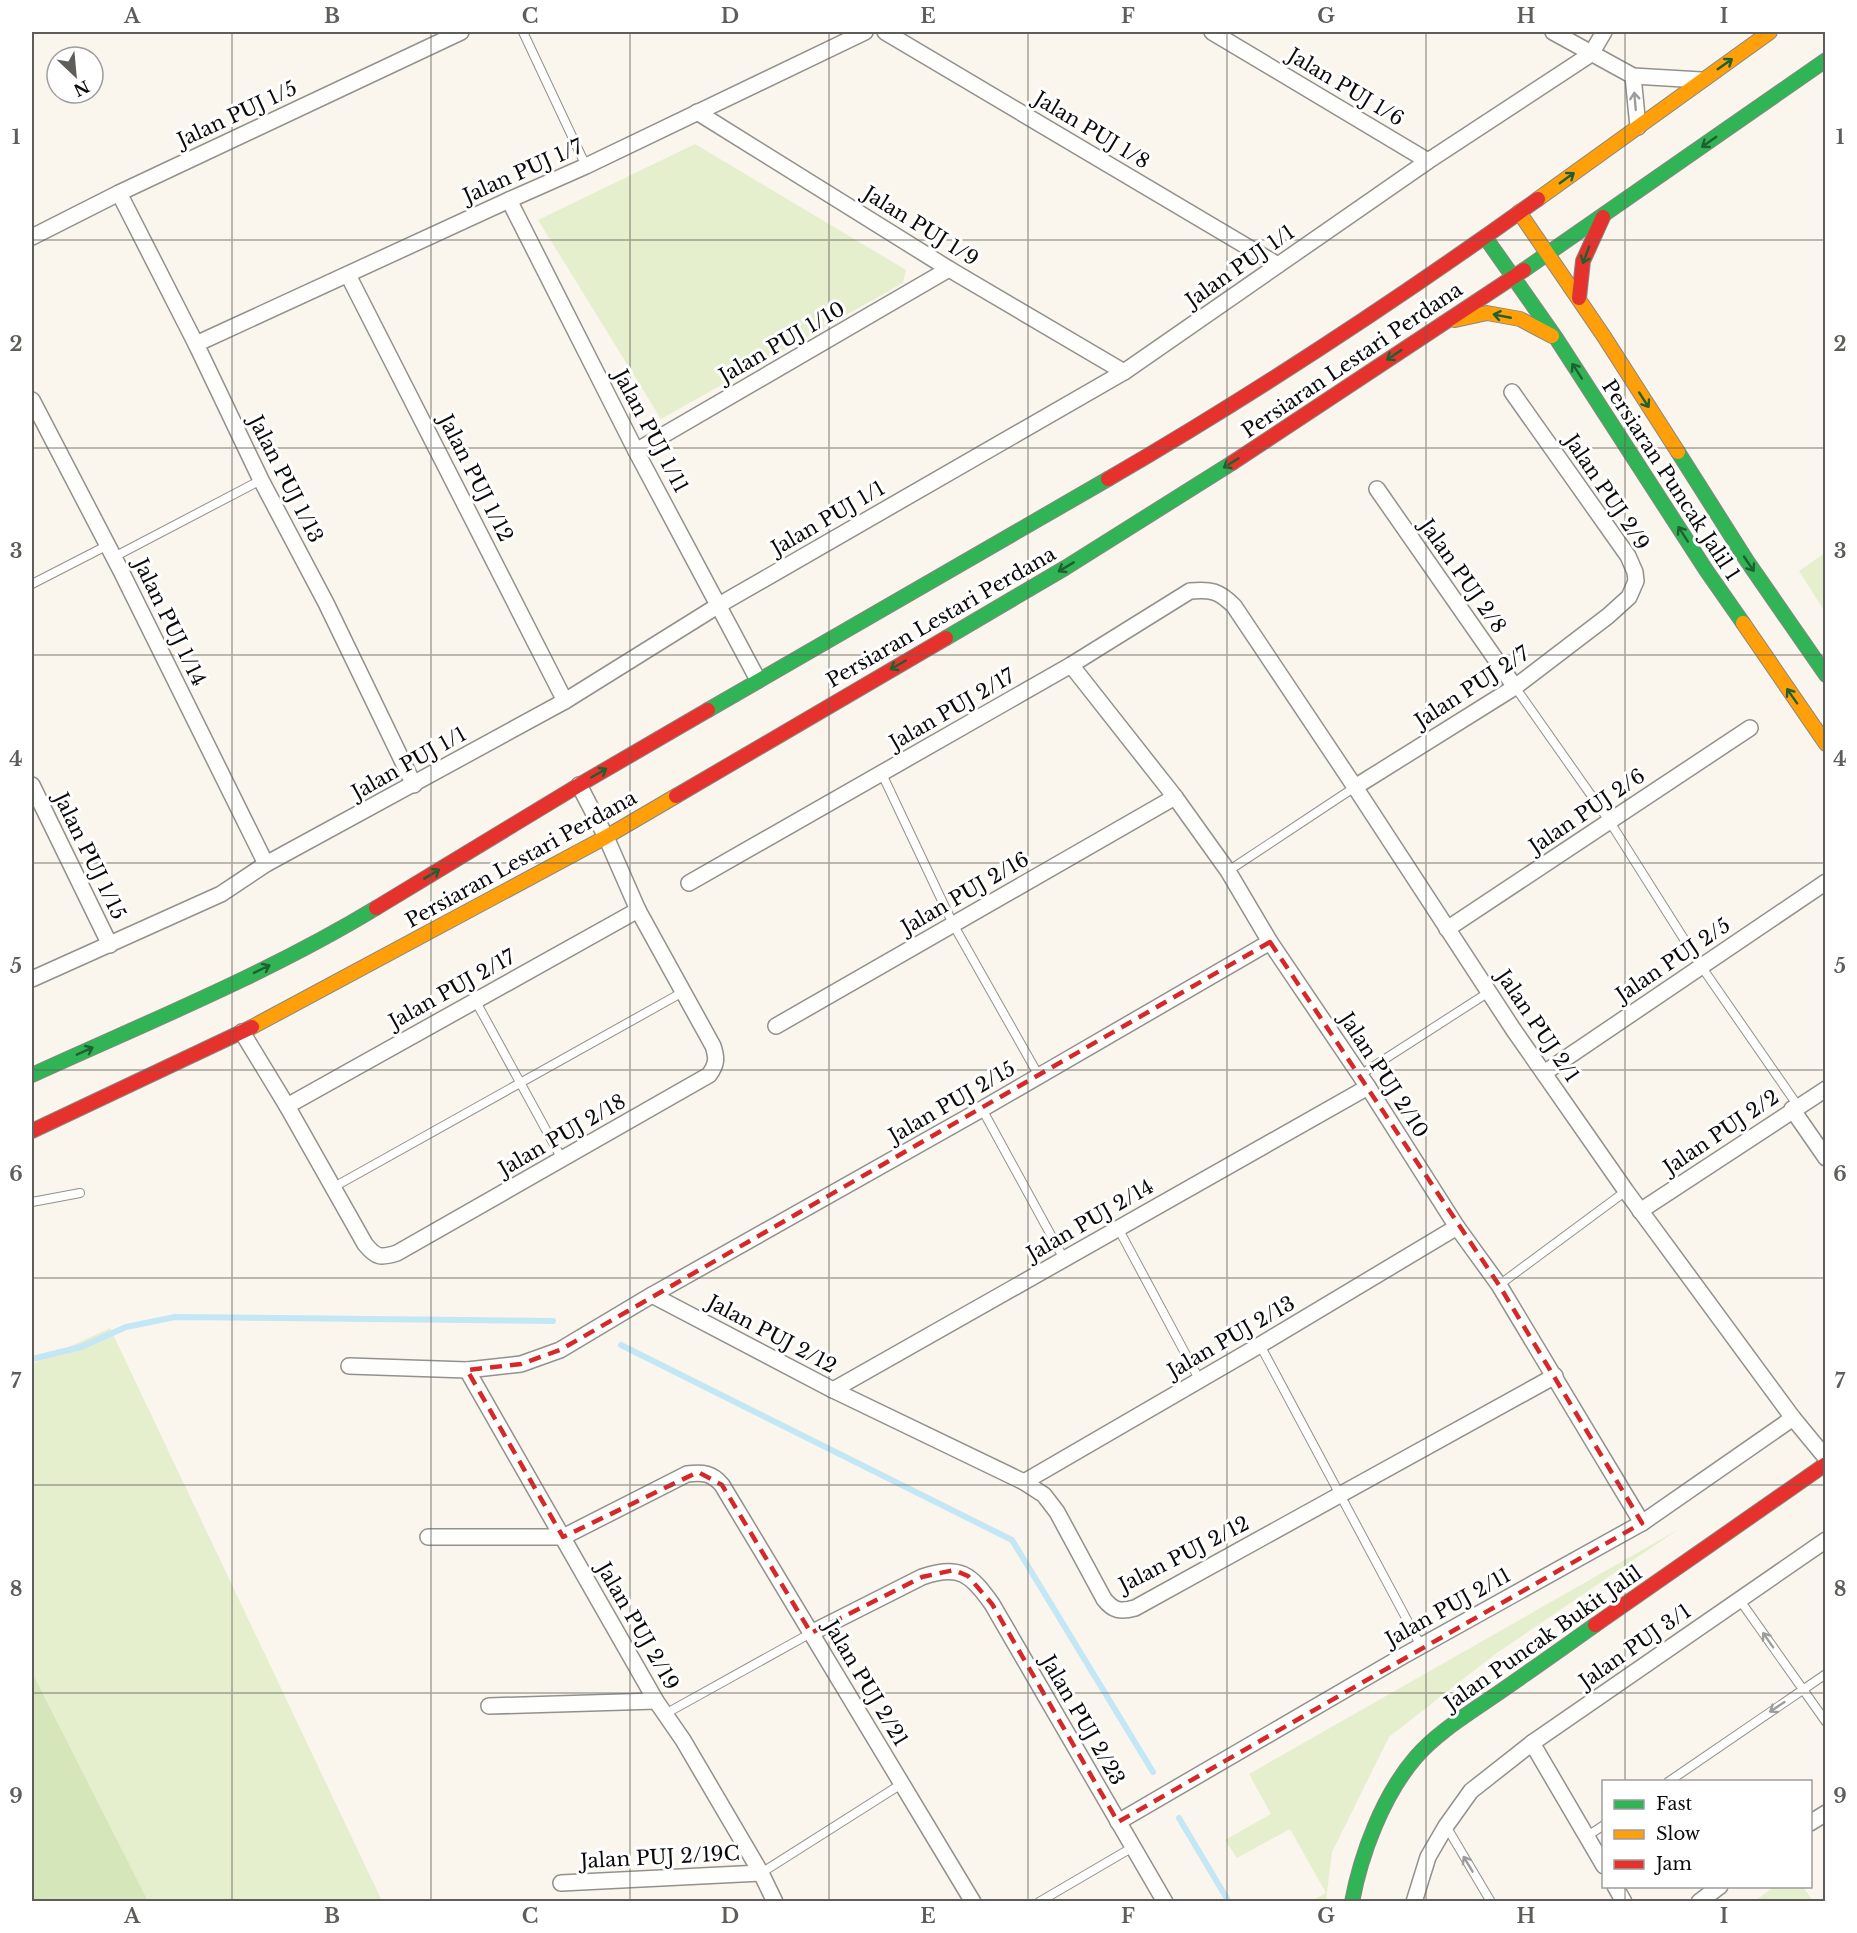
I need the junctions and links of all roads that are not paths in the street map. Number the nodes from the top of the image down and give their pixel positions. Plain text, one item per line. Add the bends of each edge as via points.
1 (461, 32) edge
2 (523, 32) edge
3 (866, 32) edge
4 (885, 32) edge
5 (1212, 32) edge
6 (1553, 32) edge
7 (1604, 32) edge
8 (1770, 32) edge
9 (1591, 54) junction
10 (1826, 60) edge
11 (1633, 76) junction
12 (1701, 80) junction
13 (698, 112) junction
14 (1638, 127) junction
15 (1428, 161) junction
16 (586, 166) junction
17 (119, 193) junction
18 (509, 200) junction
19 (1519, 212) junction
20 (1603, 215) junction
21 (32, 237) edge
22 (1485, 237) junction
23 (1548, 254) junction
24 (1278, 265) junction
25 (949, 269) junction
26 (348, 275) junction
27 (1513, 276) junction
28 (1579, 298) junction
29 (1443, 323) junction
30 (1556, 338) junction
31 (196, 344) junction
32 (1124, 372) junction
33 (1512, 392) dead end
34 (32, 400) edge
35 (636, 451) junction
36 (261, 480) junction
37 (1377, 489) dead end
38 (111, 551) junction
39 (32, 584) edge
40 (719, 605) junction
41 (1234, 606) joint
42 (1608, 616) joint
43 (1071, 665) junction
44 (1826, 675) edge
45 (758, 680) junction
46 (1515, 687) junction
47 (565, 701) junction
48 (1750, 728) dead end
49 (1826, 744) edge
50 (882, 774) junction
51 (32, 785) edge
52 (414, 785) junction
53 (579, 785) junction
54 (1355, 786) junction
55 (1175, 797) junction
56 (1610, 822) junction
57 (606, 837) junction
58 (266, 864) junction
59 (1228, 871) junction
60 (1826, 882) edge
61 (689, 883) dead end
62 (639, 910) junction
63 (953, 924) junction
64 (1447, 929) junction
65 (1270, 942) junction
66 (110, 945) junction
67 (1701, 966) junction
68 (32, 979) edge
69 (683, 992) junction
70 (1490, 992) junction
71 (475, 1000) junction
72 (776, 1026) dead end
73 (242, 1032) junction
74 (1544, 1073) junction
75 (32, 1075) edge
76 (1039, 1076) junction
77 (1364, 1081) junction
78 (520, 1083) junction
79 (1826, 1089) edge
80 (287, 1106) junction
81 (1795, 1108) junction
82 (982, 1109) junction
83 (32, 1131) edge
84 (1826, 1158) edge
85 (562, 1159) junction
86 (334, 1187) junction
87 (1626, 1191) junction
88 (80, 1193) dead end
89 (32, 1202) edge
90 (1640, 1211) junction
91 (1457, 1227) junction
92 (1118, 1228) junction
93 (1064, 1259) junction
94 (1499, 1285) junction
95 (652, 1295) junction
96 (1260, 1345) junction
97 (349, 1366) dead end
98 (467, 1370) junction
99 (1555, 1376) junction
100 (1199, 1379) junction
101 (833, 1390) junction
102 (1793, 1418) junction
103 (1826, 1458) edge
104 (1826, 1464) edge
105 (1024, 1482) junction
106 (1340, 1495) junction
107 (1642, 1523) junction
108 (428, 1537) dead end
109 (563, 1537) junction
110 (1826, 1539) edge
111 (1739, 1599) junction
112 (811, 1633) junction
113 (1421, 1646) junction
114 (1826, 1674) edge
115 (1803, 1689) junction
116 (656, 1701) junction
117 (489, 1706) dead end
118 (665, 1714) junction
119 (1826, 1722) edge
120 (1532, 1743) junction
121 (1671, 1780) edge
122 (903, 1784) junction
123 (1118, 1822) junction
124 (1446, 1826) junction
125 (1602, 1826) edge
126 (1586, 1837) junction
127 (1133, 1847) junction
128 (1602, 1863) edge
129 (761, 1873) junction
130 (561, 1883) dead end
131 (1616, 1888) edge
132 (1719, 1888) edge
133 (775, 1902) edge
134 (973, 1902) edge
135 (1039, 1902) edge
136 (1164, 1902) edge
137 (1352, 1902) edge
138 (1414, 1902) edge
139 (1491, 1902) edge
140 (1624, 1902) edge
141 (1699, 1902) edge

1 - 17 street, Jalan PUJ 1/5
2 - 16 lane
3 - 13 street, Jalan PUJ 1/7
4 - 24 street, Jalan PUJ 1/8
5 - 15 street, Jalan PUJ 1/6
6 - 9 street
7 - 9 street, Jalan PUJ 1/1
12 -> 8 main road, Persiaran Lestari Perdana
9 - 11 street
9 - 15 street, Jalan PUJ 1/1
10 -> 20 main road, Persiaran Lestari Perdana
11 - 12 street
14 -> 11 street
12 - 14 main road, Persiaran Lestari Perdana
13 - 16 street, Jalan PUJ 1/7
13 - 25 street, Jalan PUJ 1/9
19 -> 14 main road, Persiaran Lestari Perdana
15 - 24 street, Jalan PUJ 1/1
16 - 18 street, Jalan PUJ 1/7
17 - 21 street, Jalan PUJ 1/5
17 - 31 street, Jalan PUJ 1/13
18 - 26 street, Jalan PUJ 1/7
18 - 35 street, Jalan PUJ 1/11
19 - 22 main road, Persiaran Lestari Perdana
19 - 23 main road, Persiaran Puncak Jalil 1
20 - 23 main road, Persiaran Lestari Perdana
20 -> 28 main road via 1583,261
22 - 27 main road, Persiaran Puncak Jalil 1
22 - 45 main road, Persiaran Lestari Perdana via 1313,353 1125,469
23 - 27 main road, Persiaran Lestari Perdana
23 - 28 main road, Persiaran Puncak Jalil 1
24 - 32 street, Jalan PUJ 1/1
25 - 32 street, Jalan PUJ 1/9
25 - 35 street, Jalan PUJ 1/10
26 - 31 street, Jalan PUJ 1/7
26 - 47 street, Jalan PUJ 1/12
27 - 29 main road, Persiaran Lestari Perdana
27 - 30 main road, Persiaran Puncak Jalil 1
28 -> 44 main road, Persiaran Puncak Jalil 1 via 1747,561
30 -> 29 main road via 1520,320 1487,313
29 -> 57 main road, Persiaran Lestari Perdana via 1265,442 1065,568
49 -> 30 main road, Persiaran Puncak Jalil 1 via 1706,570
31 - 36 street, Jalan PUJ 1/13
32 - 40 street, Jalan PUJ 1/1
33 - 42 street, Jalan PUJ 2/9 via 1628,556 1635,572 1636,581 1629,597
34 - 38 street, Jalan PUJ 1/14
35 - 40 street, Jalan PUJ 1/11
36 - 38 lane
36 - 52 street, Jalan PUJ 1/13
37 - 46 street, Jalan PUJ 2/8
38 - 39 lane
38 - 58 street, Jalan PUJ 1/14
40 - 45 street, Jalan PUJ 1/11
40 - 47 street, Jalan PUJ 1/1
41 - 43 street, Jalan PUJ 2/17 via 1223,595 1207,589 1190,591
41 - 54 street, Jalan PUJ 2/1
42 - 46 street, Jalan PUJ 2/7
43 - 50 street, Jalan PUJ 2/17
43 - 55 street, Jalan PUJ 2/10
53 -> 45 main road, Persiaran Lestari Perdana
46 - 54 street, Jalan PUJ 2/7
46 - 56 lane
47 - 52 street, Jalan PUJ 1/1
48 - 56 street, Jalan PUJ 2/6
50 - 61 street, Jalan PUJ 2/17
50 - 63 lane
51 - 66 street, Jalan PUJ 1/15
52 - 58 street, Jalan PUJ 1/1
53 - 57 street, Jalan PUJ 2/18
75 -> 53 main road, Persiaran Lestari Perdana via 238,981 343,928
54 - 59 lane
54 - 64 street, Jalan PUJ 2/1
55 - 59 street, Jalan PUJ 2/10
55 - 63 street, Jalan PUJ 2/16
56 - 64 street, Jalan PUJ 2/6
56 - 67 lane
57 - 62 street, Jalan PUJ 2/18
57 - 73 main road, Persiaran Lestari Perdana
58 - 66 street, Jalan PUJ 1/1 via 221,894
59 - 65 street, Jalan PUJ 2/10
60 - 67 street, Jalan PUJ 2/5
62 - 69 street, Jalan PUJ 2/18
62 - 71 street, Jalan PUJ 2/17
63 - 72 street, Jalan PUJ 2/16
63 - 76 lane
64 - 70 street, Jalan PUJ 2/1
65 - 76 street, Jalan PUJ 2/15
65 - 77 street, Jalan PUJ 2/10
66 - 68 street, Jalan PUJ 1/1
67 - 74 street, Jalan PUJ 2/5
67 - 81 lane
69 - 78 lane
69 - 85 street, Jalan PUJ 2/18 via 713,1046 716,1066 709,1075
70 - 74 street, Jalan PUJ 2/1
70 - 77 lane
71 - 78 lane
71 - 80 street, Jalan PUJ 2/17
73 - 80 street, Jalan PUJ 2/18
73 - 83 main road, Persiaran Lestari Perdana
74 - 87 street, Jalan PUJ 2/1
76 - 82 street, Jalan PUJ 2/15
77 - 91 street, Jalan PUJ 2/10
77 - 92 street, Jalan PUJ 2/14
78 - 85 lane
78 - 86 lane
79 - 81 street, Jalan PUJ 2/2
80 - 86 street, Jalan PUJ 2/18
81 - 84 street
81 - 90 street, Jalan PUJ 2/2
82 - 93 lane
82 - 95 street, Jalan PUJ 2/15
85 - 86 street, Jalan PUJ 2/18 via 387,1256 371,1252
87 - 90 street, Jalan PUJ 2/1
87 - 94 lane
88 - 89 lane
90 - 102 street, Jalan PUJ 2/1
91 - 94 street, Jalan PUJ 2/10
91 - 96 street, Jalan PUJ 2/13
92 - 93 street, Jalan PUJ 2/14
92 - 100 lane
93 - 101 street, Jalan PUJ 2/14
94 - 99 street, Jalan PUJ 2/10
95 - 98 street via 560,1350 521,1364
95 - 101 street, Jalan PUJ 2/12
96 - 100 street, Jalan PUJ 2/13
96 - 106 lane
97 - 98 street
98 - 109 street, Jalan PUJ 2/19
99 - 106 street, Jalan PUJ 2/12
99 - 107 street, Jalan PUJ 2/10
100 - 105 street, Jalan PUJ 2/13
101 - 105 street, Jalan PUJ 2/12
102 - 103 street, Jalan PUJ 2/1
102 - 107 street, Jalan PUJ 2/11
104 - 137 main road, Jalan Puncak Bukit Jalil via 1449,1727 1412,1761 1387,1801
105 - 106 street, Jalan PUJ 2/12 via 1044,1494 1058,1512 1109,1606 1125,1611
106 - 113 lane
107 - 113 street, Jalan PUJ 2/11
108 - 109 street
109 - 112 street, Jalan PUJ 2/21 via 687,1474 708,1474 722,1485
109 - 116 street, Jalan PUJ 2/19
110 - 111 street, Jalan PUJ 3/1
115 -> 111 lane
111 - 120 street, Jalan PUJ 3/1
112 - 118 lane
112 - 122 street, Jalan PUJ 2/21
112 - 123 street, Jalan PUJ 2/23 via 922,1577 954,1570 968,1576 992,1604
113 - 123 street, Jalan PUJ 2/11
114 - 115 lane
115 - 119 lane
115 -> 121 lane
116 - 117 street
116 - 118 street, Jalan PUJ 2/19
118 - 129 street, Jalan PUJ 2/19
120 - 124 street, Jalan PUJ 3/1 via 1471,1791
120 - 126 street
122 - 129 lane
122 - 134 street, Jalan PUJ 2/21
123 - 127 street, Jalan PUJ 2/23
124 - 138 street, Jalan PUJ 3/1 via 1428,1857
139 -> 124 lane
125 - 126 lane
126 - 128 street
127 - 135 lane
127 - 136 street, Jalan PUJ 2/23
129 - 130 street, Jalan PUJ 2/19C
129 - 133 street, Jalan PUJ 2/19
131 - 140 street
132 - 141 street

